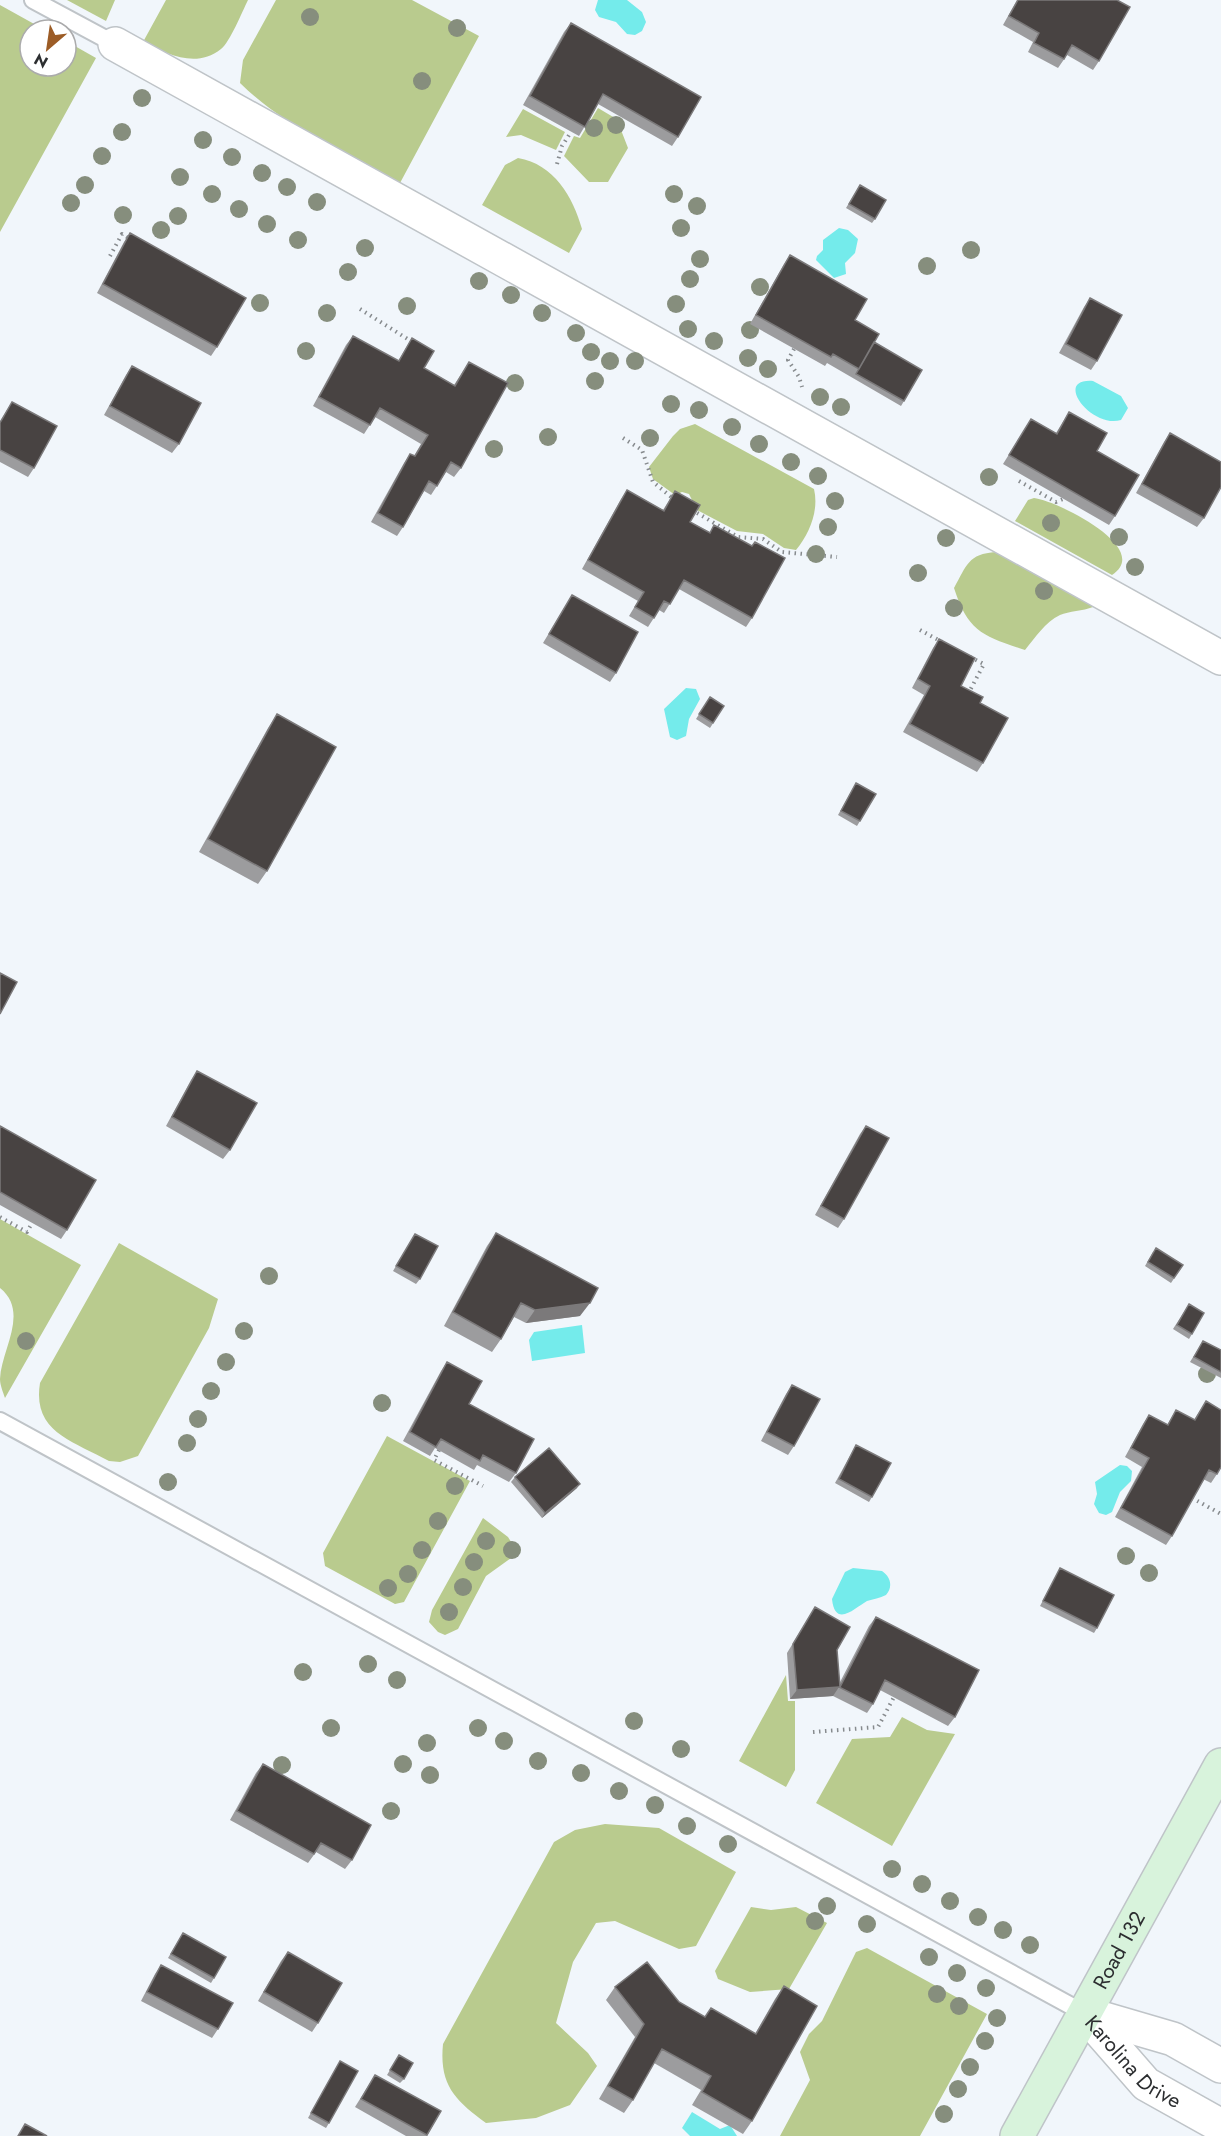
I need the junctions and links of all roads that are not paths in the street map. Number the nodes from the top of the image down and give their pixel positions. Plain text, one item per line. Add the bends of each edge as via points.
1 (33, 0) edge
2 (115, 44) joint
3 (1221, 657) edge
4 (0, 1421) edge
5 (1221, 1765) edge
6 (1084, 2013) junction
7 (1221, 2066) edge
8 (1221, 2126) edge
9 (1017, 2136) edge

1 - 2 lane
2 - 3 street
4 - 6 lane
5 - 6 street, Road 132
6 - 7 street, Karolina Drive via 1173,2039
6 - 8 street, Karolina Drive via 1146,2084
6 - 9 street, Road 132

